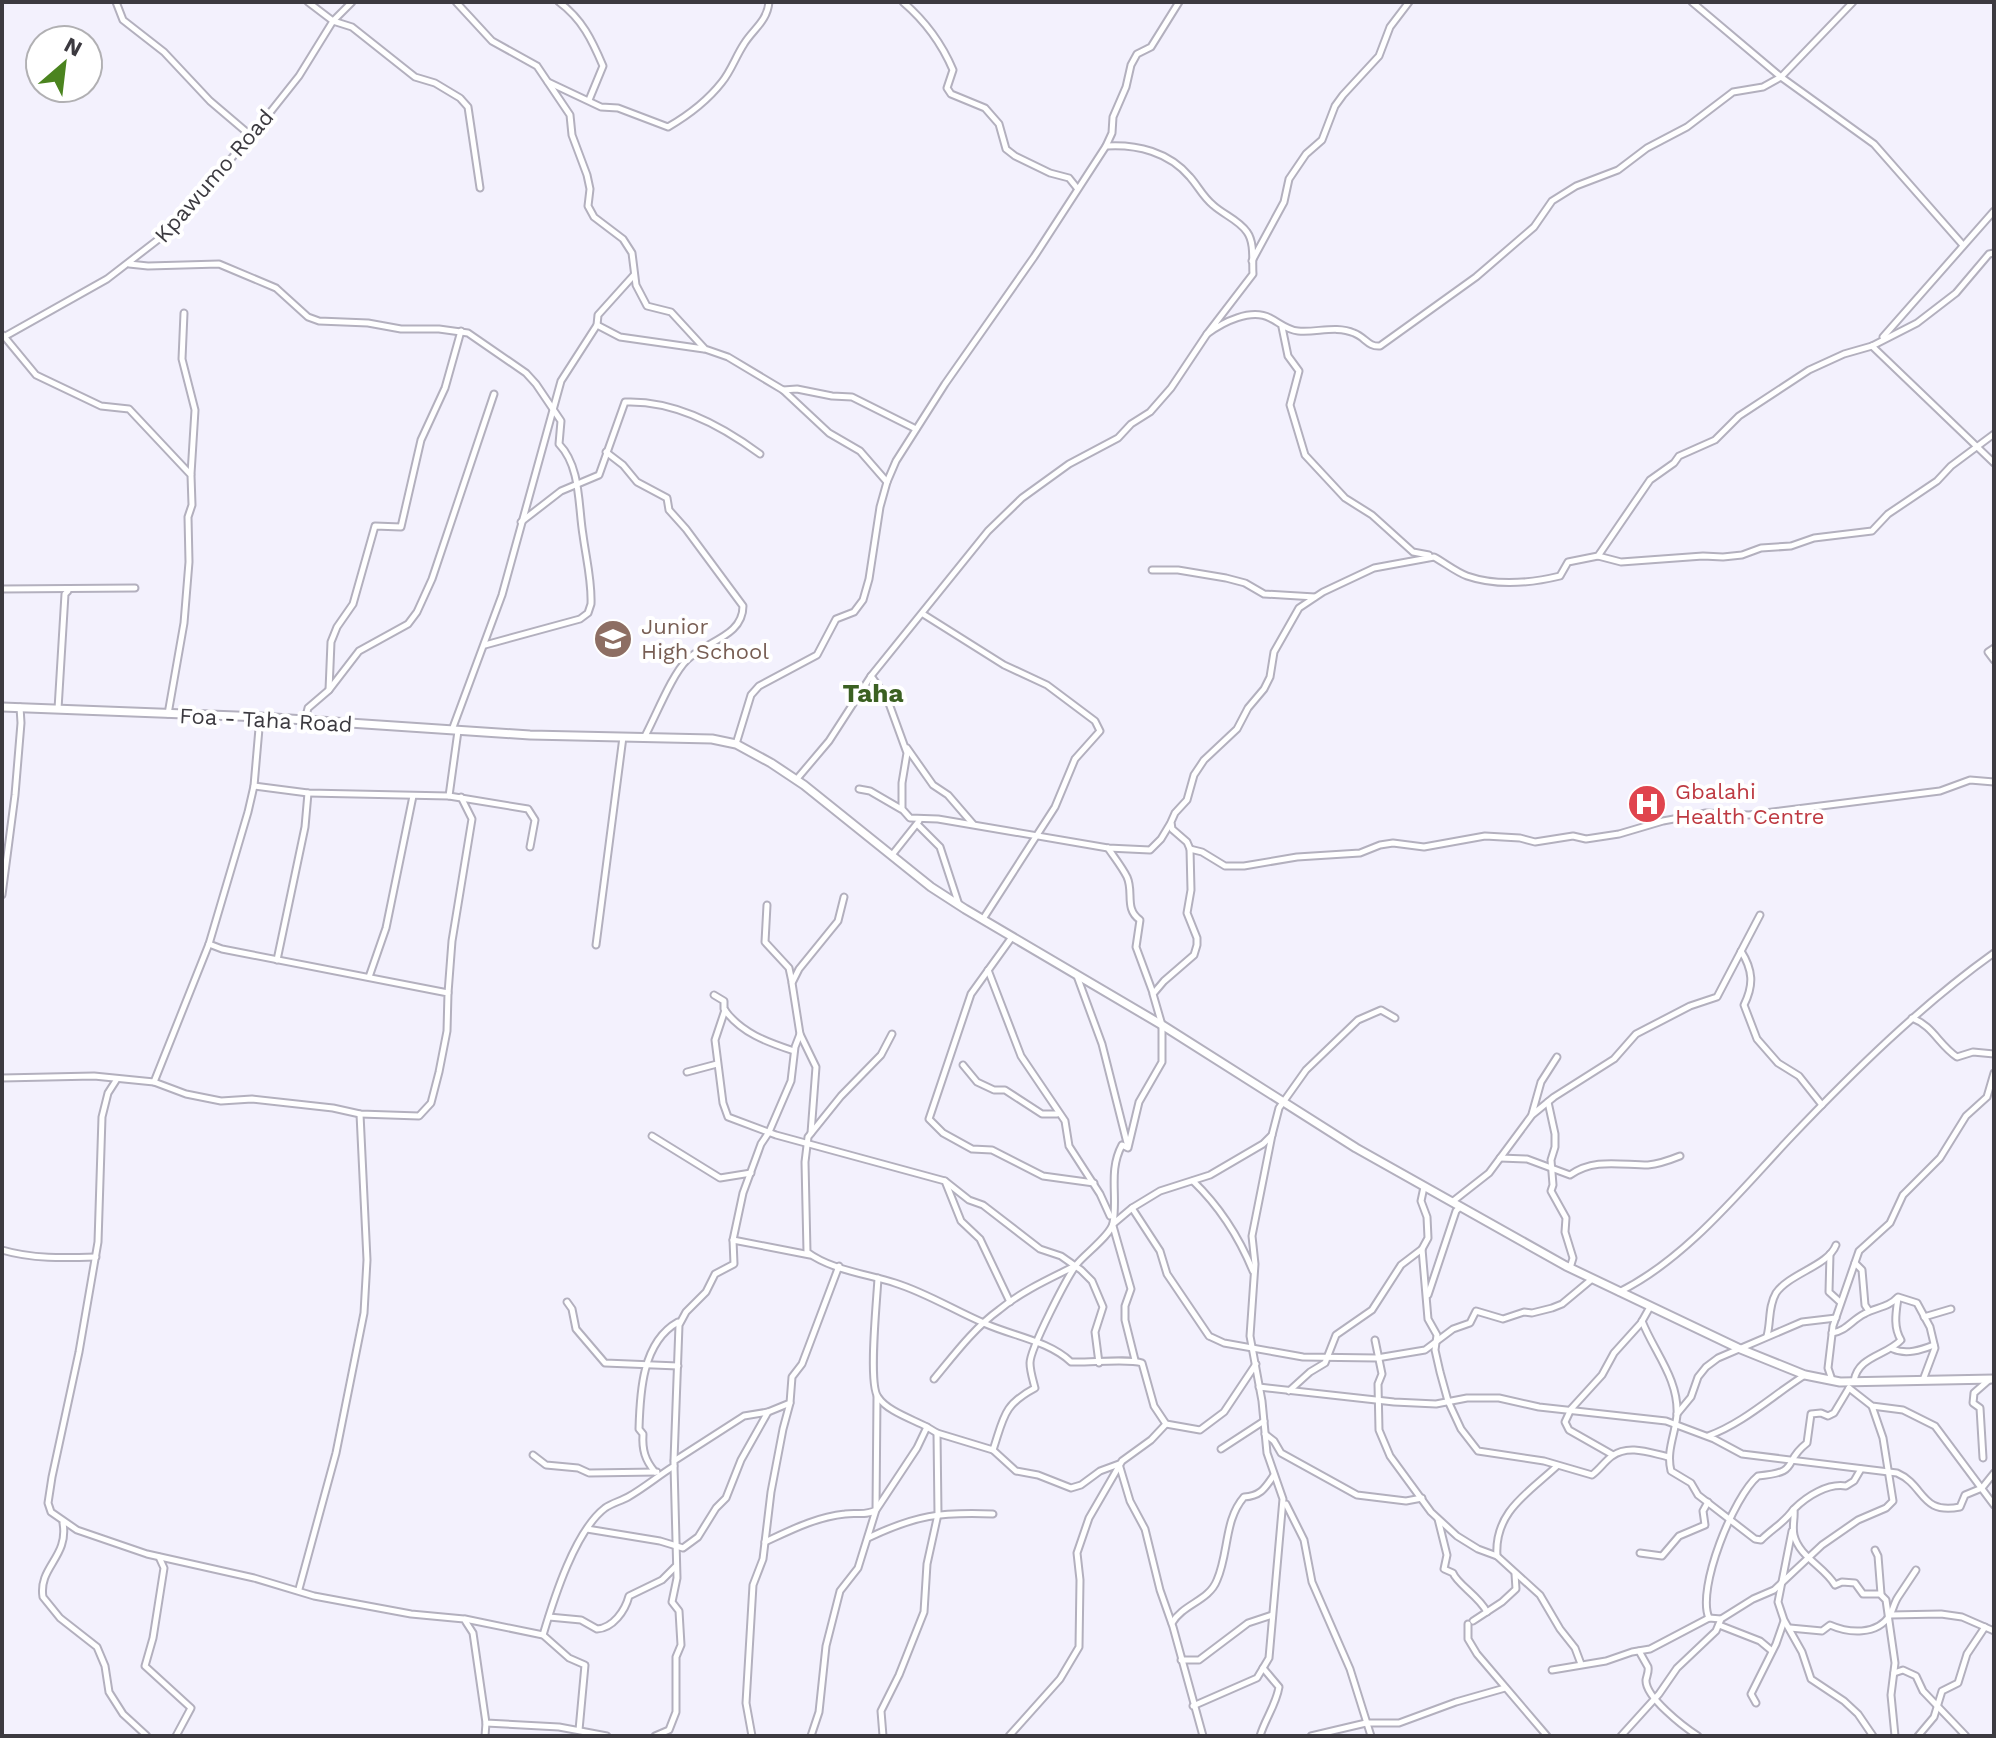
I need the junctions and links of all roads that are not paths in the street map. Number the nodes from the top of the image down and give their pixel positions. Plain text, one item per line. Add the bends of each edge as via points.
1 (116, 2) edge
2 (308, 2) edge
3 (352, 2) edge
4 (456, 2) edge
5 (559, 2) edge
6 (769, 2) edge
7 (903, 2) edge
8 (1179, 2) edge
9 (1409, 2) edge
10 (1692, 2) edge
11 (1853, 2) edge
12 (333, 21) junction
13 (1781, 77) junction
14 (547, 81) junction
15 (589, 100) junction
16 (250, 135) junction
17 (1106, 146) junction
18 (480, 188) dead end
19 (1077, 188) junction
20 (1994, 211) edge
21 (1962, 244) junction
22 (1994, 253) edge
23 (1252, 262) junction
24 (129, 264) junction
25 (634, 275) junction
26 (184, 313) dead end
27 (597, 325) junction
28 (1282, 326) junction
29 (461, 331) junction
30 (1207, 334) junction
31 (3, 336) edge
32 (1880, 340) junction
33 (1872, 346) junction
34 (705, 349) junction
35 (783, 390) junction
36 (494, 394) dead end
37 (553, 409) junction
38 (916, 429) junction
39 (1994, 434) edge
40 (1976, 446) junction
41 (606, 452) junction
42 (760, 454) dead end
43 (1994, 463) edge
44 (191, 475) junction
45 (887, 482) junction
46 (576, 483) junction
47 (520, 523) junction
48 (1598, 556) junction
49 (1434, 557) junction
50 (1152, 570) dead end
51 (135, 588) dead end
52 (2, 589) edge
53 (68, 590) junction
54 (1316, 597) junction
55 (923, 614) junction
56 (485, 645) junction
57 (1994, 648) edge
58 (1994, 660) edge
59 (871, 676) junction
60 (329, 690) junction
61 (2, 707) edge
62 (20, 707) junction
63 (58, 709) junction
64 (168, 714) junction
65 (260, 717) junction
66 (305, 721) junction
67 (455, 731) junction
68 (623, 737) junction
69 (644, 738) junction
70 (736, 744) junction
71 (905, 747) junction
72 (796, 780) junction
73 (1994, 782) edge
74 (254, 786) junction
75 (859, 789) dead end
76 (308, 793) junction
77 (413, 796) junction
78 (449, 796) junction
79 (461, 797) junction
80 (902, 809) junction
81 (919, 822) junction
82 (1171, 822) junction
83 (974, 825) junction
84 (1038, 836) junction
85 (530, 847) dead end
86 (1108, 848) junction
87 (1190, 849) junction
88 (892, 855) junction
89 (2, 895) edge
90 (844, 897) dead end
91 (767, 905) dead end
92 (959, 905) junction
93 (1760, 915) dead end
94 (983, 919) junction
95 (1013, 937) junction
96 (209, 944) junction
97 (596, 945) dead end
98 (1741, 951) junction
99 (1994, 953) edge
100 (277, 960) junction
101 (988, 970) junction
102 (1077, 974) junction
103 (369, 978) junction
104 (792, 983) junction
105 (448, 993) junction
106 (1153, 994) junction
107 (714, 995) dead end
108 (725, 1010) junction
109 (1395, 1018) dead end
110 (1912, 1018) junction
111 (1162, 1025) junction
112 (800, 1034) junction
113 (892, 1034) dead end
114 (794, 1051) junction
115 (1994, 1054) edge
116 (1557, 1057) dead end
117 (717, 1064) junction
118 (963, 1065) dead end
119 (687, 1072) dead end
120 (1994, 1073) edge
121 (2, 1078) edge
122 (117, 1079) junction
123 (154, 1082) junction
124 (1283, 1102) junction
125 (1548, 1102) junction
126 (1822, 1105) junction
127 (360, 1114) junction
128 (1058, 1114) junction
129 (1532, 1115) junction
130 (769, 1132) junction
131 (811, 1133) junction
132 (1272, 1135) junction
133 (652, 1136) dead end
134 (806, 1143) junction
135 (1128, 1148) junction
136 (1680, 1156) dead end
137 (1499, 1158) junction
138 (1550, 1167) junction
139 (752, 1173) junction
140 (945, 1181) junction
141 (1193, 1181) junction
142 (1094, 1183) junction
143 (1424, 1186) junction
144 (1452, 1202) junction
145 (1460, 1207) junction
146 (1132, 1208) junction
147 (1113, 1225) junction
148 (733, 1240) junction
149 (1836, 1245) dead end
150 (1422, 1249) junction
151 (2, 1250) edge
152 (1830, 1254) junction
153 (812, 1255) junction
154 (96, 1257) junction
155 (1855, 1263) junction
156 (839, 1266) junction
157 (1076, 1266) junction
158 (1570, 1268) junction
159 (1254, 1272) junction
160 (878, 1278) junction
161 (1592, 1279) junction
162 (1619, 1292) junction
163 (1898, 1297) junction
164 (1427, 1300) junction
165 (567, 1302) dead end
166 (1010, 1302) junction
167 (1841, 1303) junction
168 (1650, 1307) junction
169 (1951, 1309) dead end
170 (1869, 1311) junction
171 (1924, 1317) junction
172 (1836, 1318) junction
173 (681, 1321) junction
174 (1642, 1321) junction
175 (984, 1323) junction
176 (1832, 1333) junction
177 (1766, 1337) junction
178 (1375, 1340) dead end
179 (1436, 1340) junction
180 (1038, 1342) junction
181 (1934, 1345) junction
182 (1252, 1347) junction
183 (1738, 1348) junction
184 (1893, 1349) junction
185 (1329, 1356) junction
186 (1377, 1358) junction
187 (1135, 1360) junction
188 (648, 1363) junction
189 (1099, 1363) junction
190 (1256, 1364) junction
191 (678, 1366) junction
192 (1805, 1375) junction
193 (934, 1379) dead end
194 (1992, 1379) edge
195 (1923, 1380) junction
196 (1836, 1382) junction
197 (1851, 1385) junction
198 (1259, 1387) junction
199 (1289, 1391) junction
200 (877, 1396) junction
201 (1379, 1401) junction
202 (1448, 1401) junction
203 (790, 1403) junction
204 (1872, 1406) junction
205 (1571, 1409) junction
206 (768, 1412) junction
207 (1677, 1414) junction
208 (1264, 1421) junction
209 (1166, 1424) junction
210 (1674, 1425) junction
211 (927, 1427) junction
212 (937, 1433) junction
213 (1265, 1434) junction
214 (1707, 1437) junction
215 (1221, 1449) dead end
216 (993, 1450) junction
217 (533, 1455) dead end
218 (1613, 1455) junction
219 (1669, 1457) junction
220 (1983, 1458) dead end
221 (1794, 1461) junction
222 (674, 1464) junction
223 (1119, 1464) junction
224 (1557, 1466) junction
225 (1861, 1469) junction
226 (1889, 1472) junction
227 (658, 1473) junction
228 (1994, 1473) edge
229 (1274, 1475) junction
230 (1982, 1488) junction
231 (1422, 1498) junction
232 (1283, 1499) junction
233 (1708, 1502) junction
234 (1993, 1505) edge
235 (1794, 1509) junction
236 (876, 1510) junction
237 (938, 1514) junction
238 (993, 1514) dead end
239 (1437, 1518) junction
240 (1730, 1520) junction
241 (63, 1522) junction
242 (587, 1529) junction
243 (1793, 1530) junction
244 (868, 1538) junction
245 (764, 1542) junction
246 (675, 1546) junction
247 (1875, 1550) dead end
248 (1640, 1553) dead end
249 (158, 1556) junction
250 (1497, 1556) junction
251 (1809, 1558) junction
252 (676, 1567) junction
253 (1916, 1570) dead end
254 (1515, 1573) junction
255 (1782, 1584) junction
256 (299, 1590) junction
257 (1882, 1595) junction
258 (1487, 1612) junction
259 (1272, 1615) junction
260 (1890, 1615) junction
261 (549, 1617) junction
262 (1709, 1618) junction
263 (464, 1619) junction
264 (1784, 1620) junction
265 (1720, 1622) junction
266 (1172, 1623) junction
267 (1985, 1627) junction
268 (1789, 1628) junction
269 (1994, 1631) edge
270 (543, 1635) junction
271 (1638, 1651) junction
272 (1772, 1651) junction
273 (1181, 1660) junction
274 (1581, 1664) junction
275 (1263, 1668) junction
276 (1552, 1670) dead end
277 (1894, 1673) junction
278 (1505, 1688) junction
279 (1655, 1698) junction
280 (1756, 1703) dead end
281 (1193, 1706) junction
282 (1938, 1707) junction
283 (486, 1723) junction
284 (1366, 1723) junction
285 (579, 1730) junction
286 (592, 1734) edge
287 (147, 1736) edge
288 (176, 1736) edge
289 (485, 1736) edge
290 (607, 1736) edge
291 (655, 1736) edge
292 (752, 1736) edge
293 (811, 1736) edge
294 (883, 1736) edge
295 (1009, 1736) edge
296 (1203, 1736) edge
297 (1260, 1736) edge
298 (1311, 1736) edge
299 (1371, 1736) edge
300 (1547, 1736) edge
301 (1621, 1736) edge
302 (1698, 1736) edge
303 (1873, 1736) edge
304 (1895, 1736) edge
305 (1918, 1736) edge
306 (1966, 1736) edge

1 - 16 street via 123,20
2 - 12 street
3 - 12 street, Kpawumo Road
4 - 14 street via 492,41 537,66
5 - 15 street via 583,24 603,66
6 - 15 street via 768,13 722,82 668,127
7 - 19 street via 918,14 947,56 953,70 947,88 951,94 985,108 1015,156 1069,178
8 - 17 street via 1151,47 1137,54 1131,65
9 - 23 street via 1390,27 1379,56 1343,95 1322,140 1289,179 1284,202
10 - 13 street
11 - 13 street
12 - 16 street, Kpawumo Road via 299,76
12 - 18 street via 352,27 415,77 435,83 468,107
13 - 21 street via 1874,144
13 - 28 street via 1763,87 1733,92 1618,170 1552,201 1534,227 1476,277 1380,346 1369,345 1353,332
14 - 15 street
14 - 25 street via 570,115 590,189 588,206 623,239 632,253
16 - 24 street, Kpawumo Road via 182,219
17 - 19 street
17 - 23 street via 1151,151 1181,168 1206,198 1248,232
19 - 38 street
20 - 21 street
21 - 32 street
22 - 32 street via 1956,293 1917,323
23 - 30 street via 1253,274
24 - 29 street via 219,264 276,288 319,321
24 - 31 street, Kpawumo Road
25 - 27 street via 598,315
25 - 34 street via 647,306 671,312
26 - 44 street via 182,359 195,410
27 - 34 street via 620,337
27 - 37 street via 561,381
28 - 30 street via 1269,317 1249,314
28 - 49 street via 1288,356 1299,371 1290,405 1305,455 1345,498 1413,552
29 - 37 street via 526,373
29 - 60 street via 445,388 421,440 401,527 375,526 353,604 331,642
30 - 55 street via 1150,412 1022,498 988,531
31 - 44 street via 36,375 101,406 129,409
32 - 33 street
33 - 40 street
33 - 48 street via 1809,370 1739,416 1715,440 1679,456 1650,480
34 - 35 street
35 - 38 street via 852,397
35 - 45 street via 829,433 860,451
36 - 60 street via 417,612 408,624 359,651
37 - 46 street via 561,421 559,444 568,453
37 - 47 street
38 - 45 street
39 - 40 street
40 - 43 street
40 - 48 street via 1872,531 1723,557 1621,562
41 - 42 street via 625,402 643,401 690,413
41 - 46 street via 599,475
41 - 69 street via 637,482 667,498 669,510 743,606 740,623 686,660
44 - 64 street via 184,623
45 - 70 street via 863,600 854,612 836,619 817,655 751,695
46 - 47 street
46 - 56 street via 592,591 588,613
47 - 56 street
48 - 49 street via 1568,562 1560,576 1525,581 1465,575
49 - 54 street via 1374,568
50 - 54 street via 1226,578 1264,594
51 - 53 street
52 - 53 street
53 - 63 street
54 - 82 street via 1299,608 1274,652 1264,689 1237,729 1204,760
55 - 59 street
55 - 84 street via 1004,665 1047,685 1095,721 1100,731 1075,759
56 - 67 street
57 - 58 street via 1988,652
59 - 71 street via 887,698
59 - 72 street
60 - 66 street via 308,708
61 - 62 street, Foa - Taha Road
62 - 63 street, Foa - Taha Road
62 - 89 street
63 - 64 street, Foa - Taha Road
64 - 65 street, Foa - Taha Road
65 - 66 street, Foa - Taha Road
65 - 74 street
66 - 67 street, Foa - Taha Road
67 - 68 street, Foa - Taha Road
67 - 78 street
68 - 69 street, Foa - Taha Road
68 - 97 street
69 - 70 street, Foa - Taha Road
70 - 72 street
71 - 80 street
71 - 83 street via 933,785
72 - 88 street
73 - 87 street via 1970,780 1940,791 1749,815 1706,813 1586,839 1535,842 1485,836 1424,847 1393,843 1360,853 1244,866 1225,866
74 - 76 street
74 - 96 street
75 - 80 street
76 - 77 street
76 - 100 street
77 - 78 street
77 - 103 street via 386,928
78 - 79 street
79 - 85 street via 528,809 535,820
79 - 105 street via 472,819
80 - 81 street
81 - 83 street via 938,819
81 - 88 street
81 - 92 street via 940,847
82 - 86 street via 1150,850
82 - 87 street
83 - 84 street
84 - 86 street
84 - 94 street
86 - 106 street via 1129,881 1130,907 1140,920 1136,947
87 - 106 street via 1187,913 1197,945 1194,955
88 - 92 street
90 - 104 street via 838,921
91 - 104 street via 765,942 789,968
92 - 94 street
93 - 98 street
94 - 95 street
95 - 101 street
95 - 102 street
96 - 100 street
96 - 123 street
98 - 125 street via 1717,997 1636,1034 1614,1059
98 - 126 street via 1752,967 1744,1005 1757,1039
99 - 110 street
100 - 103 street
101 - 128 street via 1021,1056
101 - 142 street via 967,1003 929,1119 972,1149 992,1150 1043,1176
102 - 111 street
102 - 135 street via 1102,1044
103 - 105 street
104 - 112 street
105 - 127 street via 447,1031 431,1103 419,1116
106 - 111 street
107 - 108 street via 724,1001
108 - 114 street via 759,1039
108 - 117 street via 715,1040
109 - 124 street via 1381,1010 1358,1020 1306,1070
110 - 115 street via 1927,1024 1957,1057
110 - 126 street
111 - 124 street
111 - 135 street via 1162,1062 1139,1102
112 - 114 street
112 - 131 street via 816,1067
113 - 131 street via 881,1055
114 - 130 street via 791,1081
116 - 129 street via 1541,1082
117 - 119 street
117 - 130 street via 728,1117
118 - 128 street via 977,1082 1005,1090 1042,1114
120 - 155 street via 1987,1097 1966,1116 1940,1158 1903,1195 1890,1223 1859,1251
121 - 122 street
122 - 123 street
122 - 154 street via 102,1117
123 - 127 street via 221,1101 252,1099
124 - 132 street
124 - 143 street
125 - 129 street
125 - 138 street via 1555,1134
126 - 162 street via 1683,1247 1656,1271
127 - 256 street via 367,1260 364,1313 336,1453
128 - 142 street via 1065,1121 1069,1146
129 - 137 street
130 - 134 street
130 - 139 street
131 - 134 street
132 - 141 street via 1238,1160
132 - 159 street via 1252,1236
133 - 139 street via 720,1178
134 - 140 street
134 - 153 street via 805,1247
135 - 147 street via 1122,1145 1115,1166
136 - 138 street via 1648,1165 1582,1167 1570,1175
137 - 138 street
137 - 144 street via 1489,1173
138 - 158 street via 1551,1191 1566,1218
139 - 148 street
140 - 157 street via 1040,1249
140 - 166 street via 961,1221 980,1239
141 - 146 street via 1160,1191
141 - 159 street via 1215,1202
142 - 147 street
143 - 144 street
143 - 150 street via 1421,1201 1428,1238
144 - 145 street
145 - 158 street
145 - 164 street
146 - 147 street
146 - 182 street via 1160,1251 1167,1274 1210,1337
147 - 157 street
147 - 187 street via 1131,1289 1125,1320
148 - 153 street
148 - 173 street via 734,1264 715,1274
149 - 152 street
150 - 164 street
150 - 185 street via 1401,1265 1372,1310 1336,1335
151 - 154 street via 39,1257
152 - 167 street via 1829,1292
152 - 177 street via 1778,1291 1769,1309
153 - 156 street
154 - 241 street via 52,1477 49,1508
155 - 167 street
155 - 170 street via 1862,1270
156 - 160 street
156 - 203 street via 802,1364 792,1377
157 - 166 street
157 - 180 street
157 - 189 street via 1092,1281 1103,1307 1095,1332
158 - 161 street
159 - 182 street
160 - 175 street
160 - 200 street via 873,1377
161 - 162 street
161 - 179 street via 1562,1304 1532,1313 1503,1319 1476,1311 1470,1323
162 - 168 street
163 - 170 street
163 - 171 street via 1917,1303
163 - 184 street via 1901,1340
164 - 179 street
165 - 188 street via 576,1329 605,1363
166 - 175 street
167 - 172 street
168 - 174 street
168 - 183 street
169 - 171 street
170 - 176 street via 1845,1330
171 - 181 street
172 - 176 street
172 - 177 street via 1802,1322
173 - 188 street via 658,1338
173 - 191 street
174 - 205 street
174 - 207 street via 1669,1375
175 - 180 street
175 - 193 street
176 - 196 street via 1828,1368
177 - 183 street
178 - 186 street
179 - 186 street via 1425,1350
179 - 202 street
180 - 189 street via 1071,1362
180 - 216 street via 1030,1362 1035,1388 1008,1406
181 - 184 street via 1916,1351
181 - 195 street
182 - 185 street via 1303,1357
182 - 190 street
183 - 192 street
183 - 207 street via 1706,1367
184 - 197 street via 1865,1362
185 - 186 street
185 - 199 street
186 - 201 street via 1382,1374
187 - 189 street
187 - 209 street via 1142,1363 1154,1406
188 - 191 street
188 - 227 street via 639,1429 647,1462
190 - 198 street
190 - 209 street via 1224,1412 1200,1430
191 - 222 street
192 - 196 street
192 - 214 street
194 - 195 street
194 - 220 street via 1974,1393
195 - 197 street
196 - 197 street
197 - 204 street
197 - 221 street via 1834,1413 1811,1414 1807,1443 1797,1450
198 - 199 street
198 - 208 street
199 - 201 street
200 - 211 street
200 - 236 street
201 - 202 street
201 - 231 street via 1379,1430 1390,1456
202 - 205 street via 1499,1398
202 - 224 street via 1478,1451
203 - 206 street
203 - 245 street
204 - 226 street
204 - 230 street via 1903,1410 1935,1426
205 - 210 street
205 - 218 street via 1565,1422 1569,1430
206 - 222 street via 744,1416
206 - 246 street via 726,1498 698,1537 683,1548
207 - 210 street
208 - 213 street
208 - 215 street
209 - 223 street
210 - 214 street
210 - 219 street
211 - 212 street
211 - 236 street
212 - 216 street
212 - 237 street
213 - 229 street
213 - 231 street via 1281,1453 1357,1495
214 - 221 street via 1742,1454
216 - 223 street via 1016,1471 1071,1488
217 - 227 street via 546,1465 589,1473
218 - 219 street via 1636,1449
218 - 224 street via 1592,1475
219 - 233 street via 1671,1471
221 - 225 street
221 - 240 street via 1784,1472 1752,1480
222 - 227 street
222 - 246 street
223 - 266 street via 1145,1529
223 - 295 street via 1089,1518 1077,1553 1079,1647 1060,1679
224 - 250 street via 1510,1509 1499,1527
225 - 226 street
225 - 235 street via 1846,1486 1815,1493
226 - 230 street via 1905,1477 1921,1497 1947,1510 1960,1507 1965,1495
226 - 251 street via 1893,1501 1840,1532
227 - 242 street via 606,1507
228 - 230 street
229 - 232 street
229 - 266 street via 1263,1491 1236,1506 1217,1580
230 - 234 street
231 - 239 street
232 - 259 street
232 - 284 street via 1304,1540 1312,1582 1350,1669
233 - 240 street
233 - 248 street via 1705,1525 1679,1536 1662,1556
235 - 240 street via 1761,1540
235 - 243 street
236 - 244 street
236 - 245 street via 803,1524
237 - 238 street
237 - 244 street via 902,1522
237 - 294 street via 924,1612 881,1711
239 - 250 street via 1478,1549
239 - 258 street via 1447,1555 1444,1569 1472,1590
240 - 262 street via 1709,1570
241 - 249 street
241 - 287 street via 65,1541 44,1578 43,1597 97,1647 109,1692
242 - 246 street
242 - 261 street via 567,1564
243 - 251 street
243 - 255 street
244 - 293 street via 858,1568 840,1591
245 - 292 street via 750,1610 746,1703
246 - 252 street
247 - 257 street
249 - 256 street
249 - 288 street via 164,1568 145,1666 191,1708
250 - 254 street
251 - 255 street
251 - 257 street via 1835,1585 1855,1583 1863,1594
252 - 261 street via 629,1596 611,1626 597,1629 581,1620
252 - 291 street via 672,1602 679,1611 681,1645 676,1657 676,1712 669,1730
253 - 260 street
254 - 258 street via 1516,1589
254 - 274 street via 1540,1595
255 - 264 street via 1778,1602
255 - 265 street via 1731,1610
256 - 263 street
257 - 260 street
258 - 278 street via 1471,1622 1468,1639
259 - 273 street via 1248,1623 1199,1660
259 - 275 street via 1269,1658
260 - 267 street via 1941,1614
260 - 268 street via 1882,1624 1856,1632 1830,1625 1822,1631
260 - 277 street
261 - 270 street
262 - 265 street
262 - 271 street
263 - 270 street
263 - 283 street via 473,1633
264 - 268 street
264 - 272 street
265 - 272 street
265 - 279 street
266 - 273 street
267 - 269 street
267 - 282 street via 1967,1654 1958,1683 1942,1691
268 - 303 street via 1811,1679 1844,1701
270 - 285 street via 585,1665
271 - 274 street
271 - 279 street
272 - 280 street via 1751,1694
273 - 281 street
274 - 276 street
275 - 281 street via 1257,1678
275 - 297 street via 1279,1687
277 - 282 street via 1903,1670 1916,1676
277 - 304 street
278 - 284 street via 1399,1723
278 - 300 street
279 - 301 street
279 - 302 street
281 - 296 street
282 - 305 street
282 - 306 street
283 - 285 street
283 - 289 street
284 - 298 street
284 - 299 street
285 - 286 street
286 - 290 street

